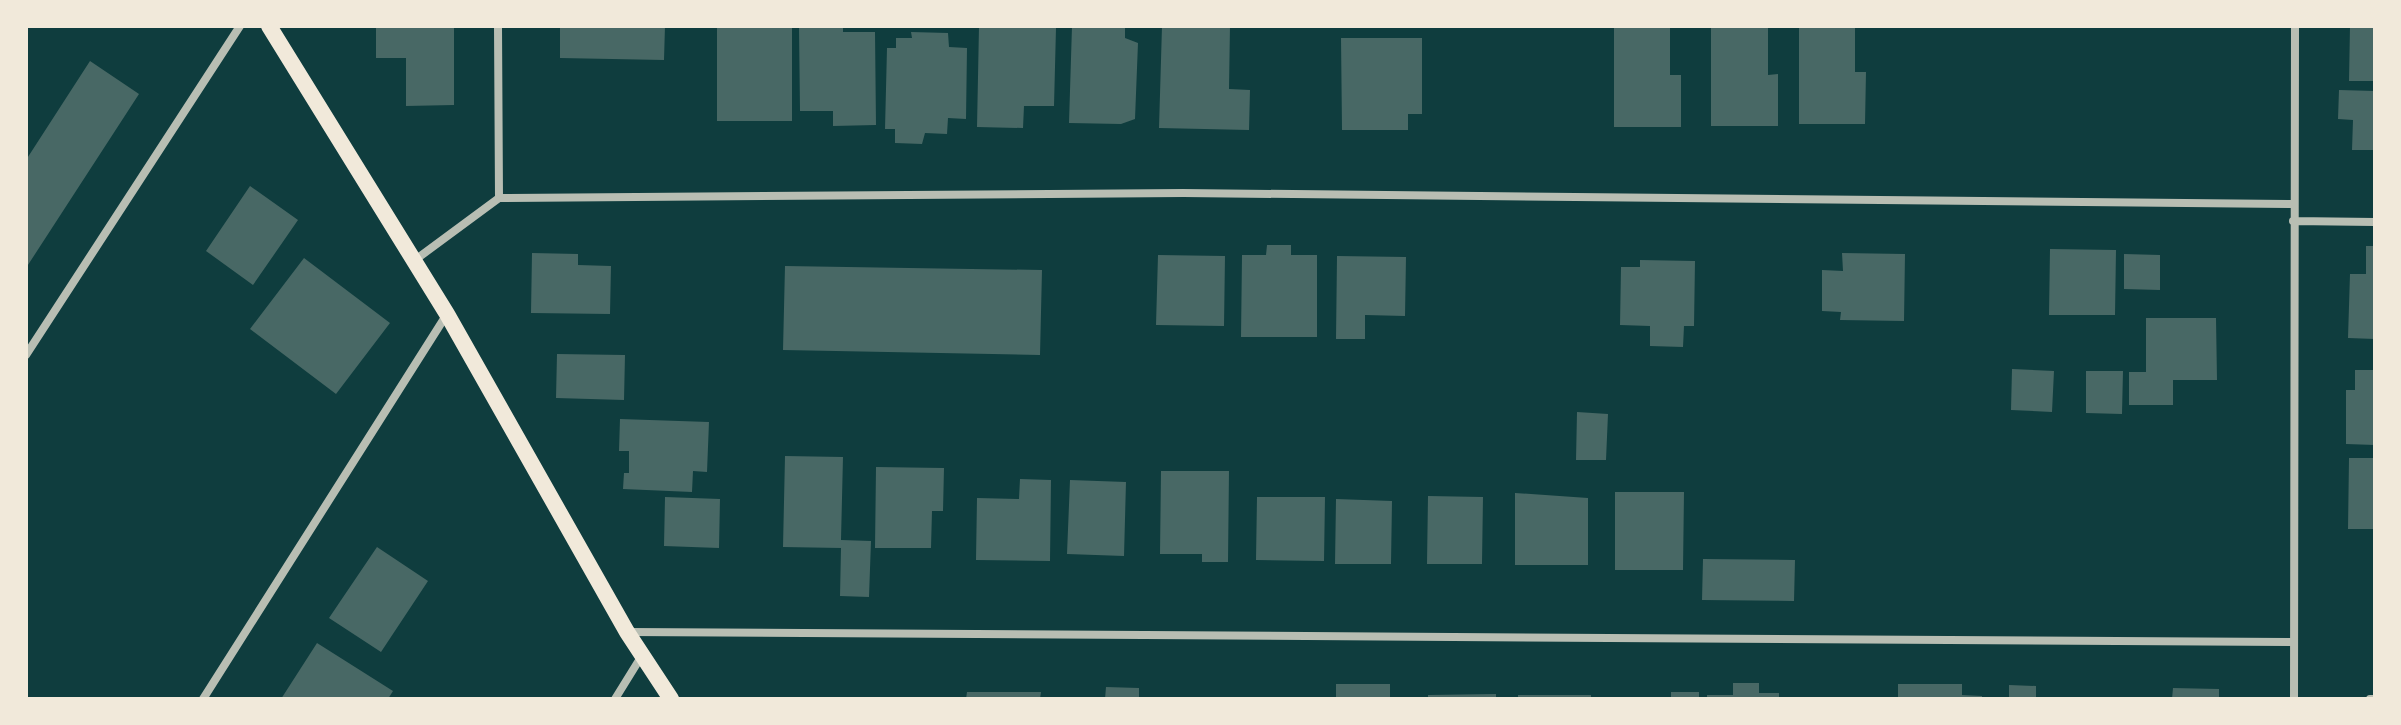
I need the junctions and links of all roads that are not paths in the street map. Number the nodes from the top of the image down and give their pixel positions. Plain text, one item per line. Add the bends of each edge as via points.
1 (240, 26) edge
2 (269, 26) edge
3 (498, 26) edge
4 (2295, 26) edge
5 (499, 198) junction
6 (2293, 204) junction
7 (2293, 221) junction
8 (2375, 222) edge
9 (413, 261) junction
10 (447, 314) junction
11 (26, 355) edge
12 (627, 632) junction
13 (2293, 642) junction
14 (641, 657) junction
15 (203, 699) edge
16 (615, 699) edge
17 (671, 699) edge
18 (2294, 699) edge

1 - 11 street
2 - 9 main road
3 - 5 street
4 - 6 street
5 - 6 street via 1183,193
5 - 9 street
6 - 7 street
7 - 8 street
7 - 13 street
9 - 10 main road
10 - 12 main road
10 - 15 street
12 - 13 street
12 - 14 main road
13 - 18 street
14 - 16 street
14 - 17 main road

